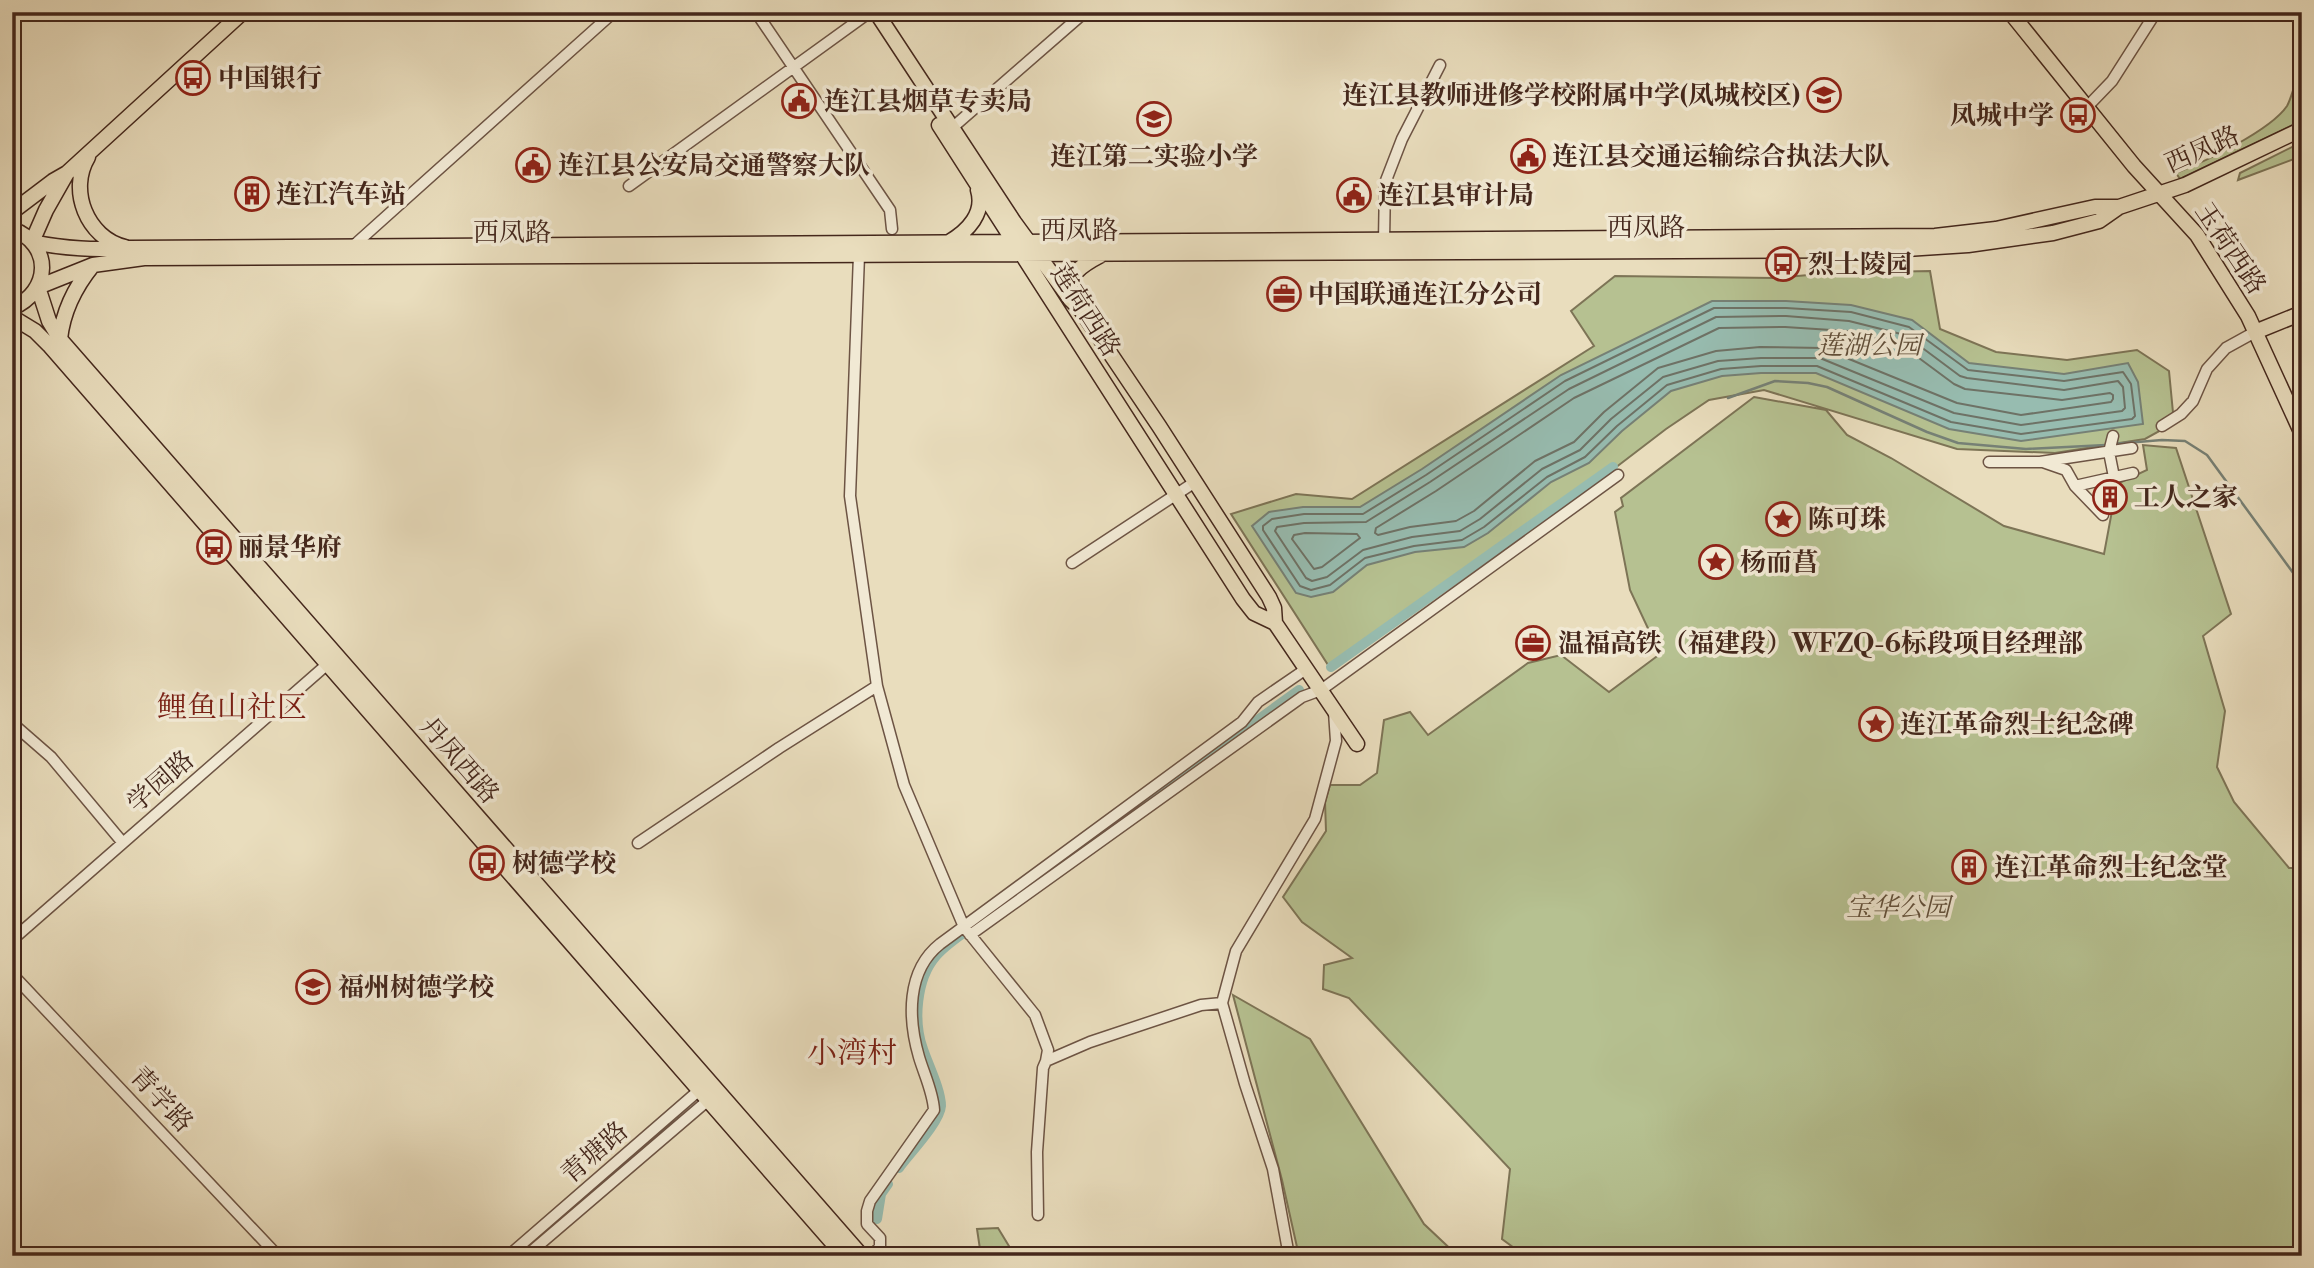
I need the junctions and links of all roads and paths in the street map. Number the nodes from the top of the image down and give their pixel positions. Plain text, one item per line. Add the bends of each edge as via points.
1 (243, 12) edge
2 (614, 12) edge
3 (756, 12) edge
4 (1085, 12) edge
5 (2010, 12) edge
6 (2156, 12) edge
7 (870, 13) edge
8 (1440, 65) dead end
9 (793, 68) junction
10 (2087, 107) junction
11 (952, 128) junction
12 (2302, 129) edge
13 (94, 148) junction
14 (67, 173) junction
15 (975, 182) junction
16 (629, 186) dead end
17 (2161, 194) junction
18 (2119, 207) junction
19 (12, 212) edge
20 (12, 229) edge
21 (892, 229) dead end
22 (1384, 241) junction
23 (32, 242) junction
24 (949, 242) junction
25 (352, 247) junction
26 (130, 248) junction
27 (1025, 249) junction
28 (859, 254) junction
29 (1103, 254) junction
30 (93, 265) junction
31 (38, 287) junction
32 (1071, 300) junction
33 (12, 308) edge
34 (1056, 310) junction
35 (2302, 313) edge
36 (12, 317) edge
37 (2255, 332) junction
38 (60, 339) junction
39 (2162, 426) dead end
40 (2302, 434) edge
41 (2113, 436) dead end
42 (2132, 448) dead end
43 (2109, 452) junction
44 (1990, 462) dead end
45 (2040, 462) junction
46 (2133, 473) dead end
47 (1618, 475) dead end
48 (2114, 477) junction
49 (1195, 482) junction
50 (2075, 486) junction
51 (1176, 494) junction
52 (2103, 515) dead end
53 (1072, 563) dead end
54 (1275, 623) junction
55 (332, 660) junction
56 (1306, 668) junction
57 (877, 686) junction
58 (1321, 690) junction
59 (1334, 709) junction
60 (12, 723) edge
61 (1357, 744) dead end
62 (123, 843) junction
63 (638, 843) dead end
64 (967, 931) junction
65 (12, 940) edge
66 (12, 974) edge
67 (1222, 1003) junction
68 (1046, 1060) junction
69 (709, 1091) junction
70 (1038, 1215) dead end
71 (278, 1256) edge
72 (508, 1256) edge
73 (526, 1256) edge
74 (844, 1256) edge
75 (862, 1256) edge
76 (870, 1256) edge
77 (1289, 1256) edge

1 - 13 main road
2 - 25 street
3 - 9 street
4 - 11 street
5 - 10 main road, 玉荷西路
6 - 10 street via 2112,81
7 - 9 street
7 - 11 main road, 莲荷西路
7 - 15 main road, 莲荷西路
8 - 22 street via 1385,183
9 - 16 street
9 - 21 street via 890,210
10 - 17 main road, 玉荷西路
11 - 27 main road, 莲荷西路
12 - 17 main road, 西凤路
13 - 14 main road
13 - 26 main road via 81,180 85,210 103,237
14 - 19 main road
14 - 23 main road
15 - 24 main road via 977,214 967,230
15 - 27 main road, 莲荷西路
17 - 18 main road, 西凤路
17 - 37 main road, 玉荷西路 via 2197,235
18 - 22 main road, 西凤路 via 2095,207 1996,229 1913,237
18 - 29 main road, 西凤路 via 2099,221 2053,233 1902,250
20 - 23 main road
22 - 27 main road, 西凤路
23 - 26 main road, 西凤路 via 79,250
23 - 31 main road, 丹凤西路 via 42,268
24 - 25 main road, 西凤路
24 - 27 main road, 西凤路
25 - 26 main road, 西凤路
27 - 28 main road, 西凤路
27 - 29 main road, 西凤路
27 - 32 main road, 莲荷西路
27 - 34 main road, 莲荷西路
28 - 30 main road, 西凤路 via 144,258
28 - 57 street via 850,496
29 - 32 main road via 1074,273
30 - 31 main road, 西凤路
30 - 38 main road via 70,299
31 - 33 main road, 西凤路
31 - 38 main road, 丹凤西路
32 - 34 main road
32 - 49 main road, 莲荷西路
34 - 51 main road, 莲荷西路
35 - 37 main road
36 - 55 main road, 丹凤西路 via 49,345
37 - 39 street via 2226,348 2207,369 2193,401
37 - 40 main road, 玉荷西路
38 - 55 main road, 丹凤西路
41 - 43 street
42 - 43 street
43 - 45 street
43 - 48 street
44 - 45 street
45 - 50 street via 2066,470
46 - 48 street
47 - 58 street
48 - 50 street
49 - 51 street
49 - 54 main road, 莲荷西路 via 1269,597
50 - 52 street
51 - 53 street
51 - 54 main road, 莲荷西路 via 1250,609
54 - 56 main road, 莲荷西路
55 - 62 street, 学园路
55 - 69 main road, 丹凤西路
56 - 58 main road, 莲荷西路
56 - 64 street
57 - 63 street
57 - 64 street via 904,785
58 - 59 main road, 莲荷西路
58 - 64 street via 1302,697
59 - 61 main road, 莲荷西路
59 - 67 street via 1336,741 1315,819 1236,951
60 - 62 street via 51,757
62 - 65 street, 学园路
64 - 68 street via 1035,1014 1048,1050
64 - 76 street via 930,953 915,981 911,1005 914,1034 934,1110 869,1206 867,1224 880,1238 880,1247
66 - 71 street, 青学路
67 - 68 street via 1201,1005
67 - 77 street via 1273,1169
68 - 70 street via 1037,1152
69 - 72 street, 青塘路
69 - 73 street, 青塘路
69 - 74 main road, 丹凤西路
69 - 75 main road, 丹凤西路

